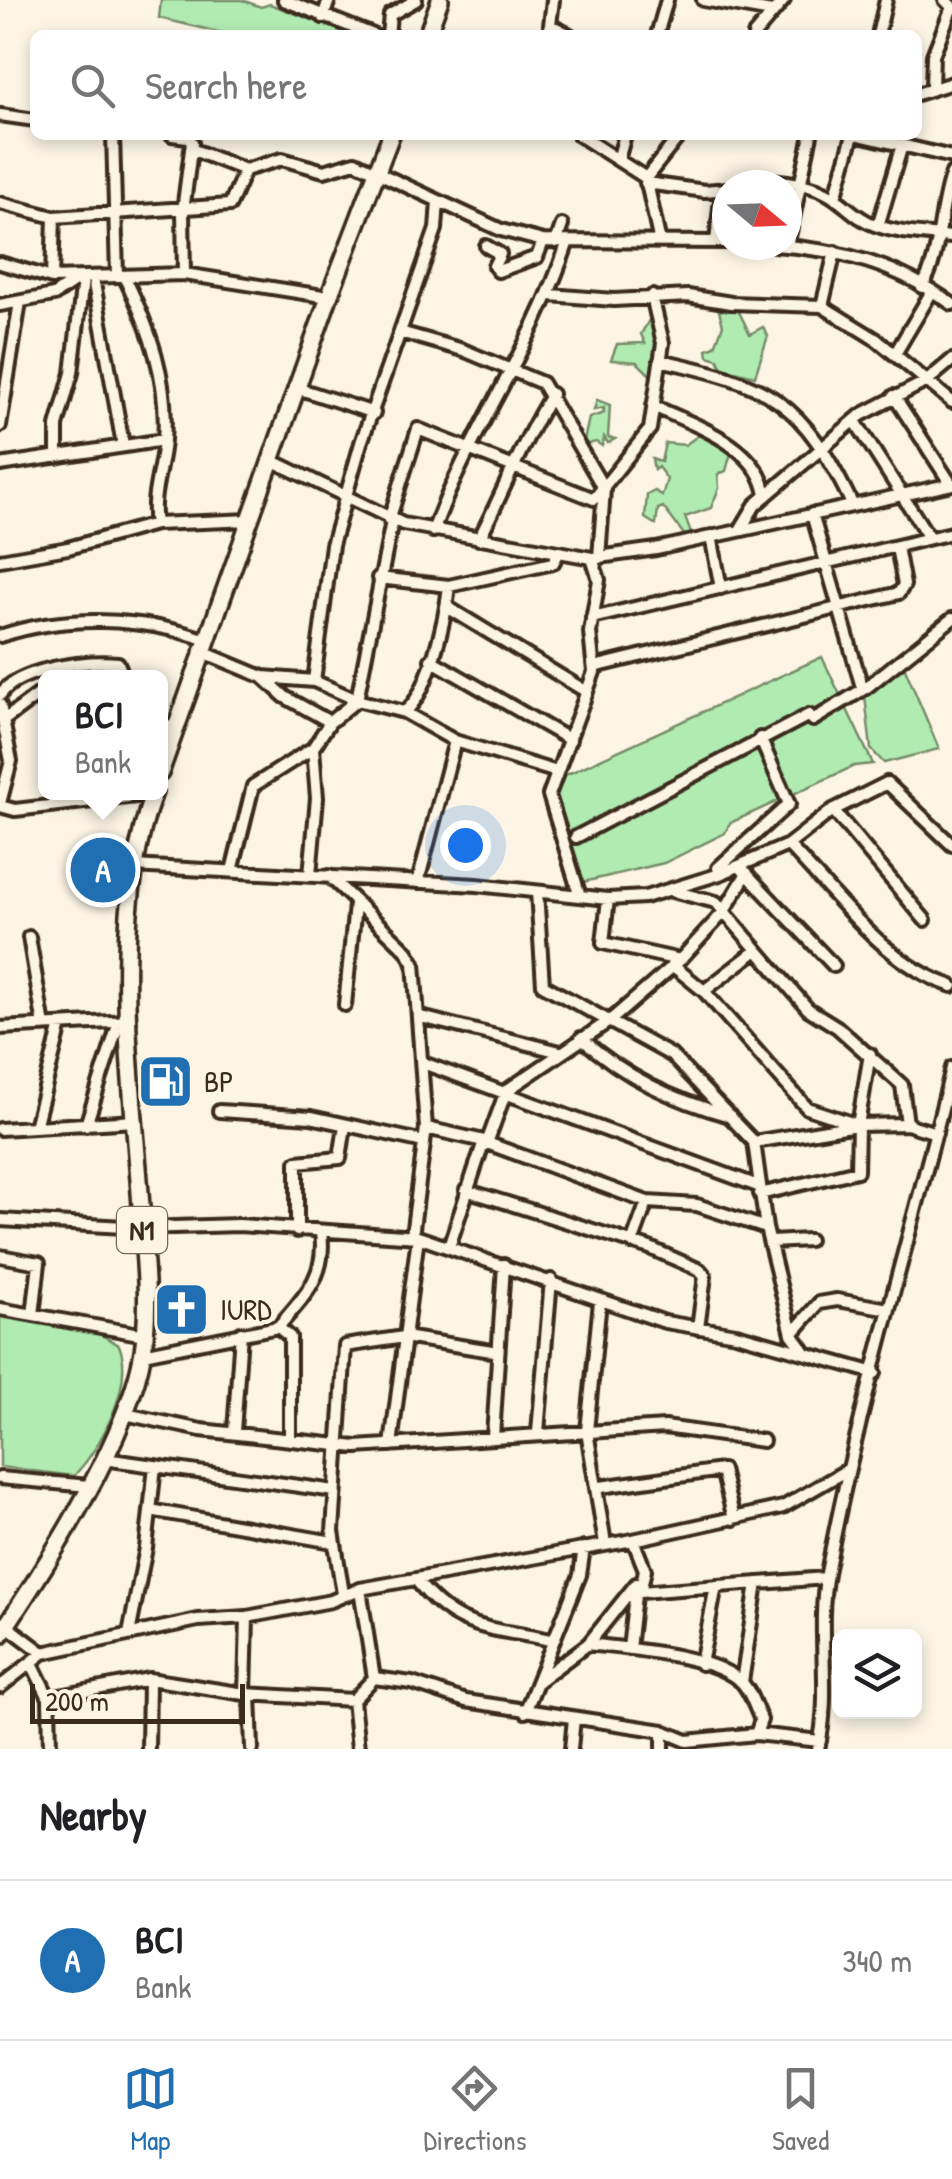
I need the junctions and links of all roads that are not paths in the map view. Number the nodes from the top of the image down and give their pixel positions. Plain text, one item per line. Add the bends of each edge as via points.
1 (284, 0) edge
2 (329, 0) edge
3 (416, 0) edge
4 (440, 0) edge
5 (553, 0) edge
6 (668, 0) edge
7 (703, 0) edge
8 (784, 0) edge
9 (886, 0) edge
10 (945, 0) edge
11 (772, 12) junction
12 (323, 16) junction
13 (361, 30) edge
14 (388, 30) edge
15 (429, 30) edge
16 (561, 30) edge
17 (659, 30) edge
18 (758, 30) edge
19 (879, 30) edge
20 (952, 84) edge
21 (932, 86) junction
22 (922, 91) edge
23 (0, 115) edge
24 (30, 119) edge
25 (113, 140) edge
26 (191, 140) edge
27 (389, 140) edge
28 (587, 140) edge
29 (624, 140) edge
30 (676, 140) edge
31 (811, 140) edge
32 (854, 140) edge
33 (879, 140) edge
34 (902, 145) junction
35 (190, 149) junction
36 (952, 157) edge
37 (618, 160) junction
38 (245, 170) junction
39 (377, 173) junction
40 (952, 174) edge
41 (646, 180) junction
42 (803, 186) junction
43 (712, 188) edge
44 (802, 190) edge
45 (835, 198) junction
46 (438, 201) junction
47 (0, 203) edge
48 (183, 212) junction
49 (114, 214) junction
50 (54, 217) junction
51 (562, 225) dead end
52 (878, 226) junction
53 (935, 235) junction
54 (952, 237) edge
55 (659, 238) junction
56 (712, 241) edge
57 (555, 242) junction
58 (486, 246) dead end
59 (802, 248) edge
60 (835, 252) junction
61 (0, 263) edge
62 (498, 271) junction
63 (184, 274) junction
64 (484, 275) dead end
65 (120, 276) junction
66 (52, 278) junction
67 (84, 279) junction
68 (926, 290) junction
69 (550, 295) junction
70 (652, 296) junction
71 (329, 297) junction
72 (20, 302) junction
73 (0, 304) edge
74 (952, 304) edge
75 (822, 306) junction
76 (400, 332) junction
77 (895, 354) junction
78 (660, 360) junction
79 (952, 360) edge
80 (511, 368) junction
81 (927, 381) junction
82 (296, 388) junction
83 (552, 394) junction
84 (894, 396) junction
85 (952, 402) edge
86 (654, 406) junction
87 (374, 413) junction
88 (856, 420) junction
89 (0, 426) edge
90 (164, 440) junction
91 (123, 445) junction
92 (468, 450) junction
93 (822, 453) junction
94 (56, 457) junction
95 (273, 461) junction
96 (0, 464) edge
97 (516, 467) junction
98 (951, 484) edge
99 (604, 489) junction
100 (898, 492) junction
101 (766, 496) junction
102 (345, 500) junction
103 (852, 504) junction
104 (812, 514) junction
105 (251, 520) junction
106 (390, 520) junction
107 (155, 524) junction
108 (432, 530) junction
109 (740, 530) junction
110 (952, 533) edge
111 (711, 536) junction
112 (928, 536) junction
113 (479, 539) junction
114 (896, 547) junction
115 (559, 552) junction
116 (596, 558) junction
117 (0, 560) edge
118 (826, 561) junction
119 (378, 578) junction
120 (449, 586) junction
121 (721, 588) junction
122 (447, 607) junction
123 (840, 609) junction
124 (592, 618) junction
125 (952, 618) edge
126 (0, 636) edge
127 (205, 646) junction
128 (431, 660) junction
129 (594, 667) junction
130 (78, 670) edge
131 (121, 670) edge
132 (263, 677) junction
133 (38, 678) edge
134 (314, 682) junction
135 (862, 686) junction
136 (587, 692) junction
137 (0, 695) edge
138 (38, 695) edge
139 (357, 700) junction
140 (0, 705) edge
141 (404, 712) junction
142 (4, 720) junction
143 (330, 722) junction
144 (168, 726) edge
145 (760, 738) junction
146 (570, 740) junction
147 (455, 742) junction
148 (313, 748) junction
149 (557, 772) junction
150 (101, 800) edge
151 (151, 800) edge
152 (0, 804) edge
153 (833, 810) junction
154 (576, 836) dead end
155 (952, 844) edge
156 (788, 845) junction
157 (736, 864) junction
158 (132, 866) junction
159 (232, 870) junction
160 (747, 874) junction
161 (310, 875) junction
162 (329, 876) junction
163 (713, 876) junction
164 (418, 882) junction
165 (668, 890) junction
166 (537, 892) junction
167 (579, 893) junction
168 (608, 899) junction
169 (355, 905) junction
170 (723, 913) junction
171 (925, 920) dead end
172 (29, 938) dead end
173 (757, 950) junction
174 (676, 962) junction
175 (834, 966) dead end
176 (952, 986) edge
177 (704, 991) junction
178 (344, 1006) dead end
179 (421, 1017) junction
180 (612, 1019) junction
181 (125, 1021) junction
182 (61, 1025) junction
183 (44, 1026) junction
184 (1, 1032) edge
185 (582, 1038) junction
186 (560, 1052) junction
187 (870, 1054) junction
188 (423, 1063) junction
189 (952, 1068) edge
190 (506, 1090) junction
191 (219, 1111) dead end
192 (731, 1116) junction
193 (136, 1121) junction
194 (907, 1124) junction
195 (86, 1125) junction
196 (858, 1125) junction
197 (345, 1126) junction
198 (35, 1127) junction
199 (426, 1128) junction
200 (0, 1129) edge
201 (936, 1133) junction
202 (424, 1142) junction
203 (485, 1142) junction
204 (754, 1142) junction
205 (466, 1190) junction
206 (759, 1190) junction
207 (647, 1202) junction
208 (0, 1220) edge
209 (142, 1228) junction
210 (766, 1228) junction
211 (297, 1231) junction
212 (321, 1234) junction
213 (415, 1236) junction
214 (809, 1240) dead end
215 (632, 1242) junction
216 (771, 1242) junction
217 (449, 1247) junction
218 (0, 1256) edge
219 (504, 1264) junction
220 (550, 1280) junction
221 (600, 1301) junction
222 (0, 1309) edge
223 (889, 1309) junction
224 (33, 1315) junction
225 (278, 1327) junction
226 (698, 1328) junction
227 (241, 1333) junction
228 (793, 1334) junction
229 (145, 1335) junction
230 (404, 1337) junction
231 (784, 1348) junction
232 (498, 1352) junction
233 (805, 1352) junction
234 (142, 1354) junction
235 (875, 1373) junction
236 (125, 1414) junction
237 (587, 1431) junction
238 (234, 1432) junction
239 (538, 1432) junction
240 (493, 1437) junction
241 (290, 1440) junction
242 (763, 1441) dead end
243 (391, 1445) junction
244 (338, 1446) junction
245 (104, 1459) junction
246 (155, 1466) junction
247 (847, 1470) junction
248 (0, 1478) edge
249 (88, 1486) junction
250 (600, 1487) junction
251 (335, 1491) junction
252 (150, 1510) junction
253 (734, 1518) junction
254 (633, 1540) junction
255 (333, 1542) junction
256 (605, 1544) junction
257 (584, 1548) junction
258 (826, 1578) junction
259 (416, 1580) junction
260 (757, 1583) junction
261 (716, 1586) junction
262 (638, 1588) junction
263 (360, 1589) junction
264 (342, 1594) junction
265 (247, 1617) junction
266 (3, 1630) edge
267 (129, 1634) junction
268 (550, 1640) junction
269 (588, 1644) junction
270 (629, 1649) junction
271 (42, 1652) junction
272 (32, 1664) junction
273 (701, 1664) junction
274 (374, 1678) junction
275 (149, 1679) junction
276 (536, 1682) junction
277 (742, 1682) junction
278 (0, 1688) edge
279 (248, 1694) junction
280 (49, 1698) junction
281 (353, 1700) junction
282 (525, 1712) junction
283 (574, 1718) junction
284 (662, 1731) junction
285 (764, 1740) edge
286 (819, 1745) edge
287 (50, 1749) edge
288 (148, 1749) edge
289 (252, 1749) edge
290 (358, 1749) edge
291 (571, 1749) edge
292 (663, 1749) edge

1 - 12 street
2 - 12 street
3 - 14 street via 390,15
4 - 15 highway
5 - 16 street via 550,24
6 - 17 street
7 - 11 street
8 - 11 street
9 - 19 street
10 - 21 street via 952,7 932,54
11 - 18 street
12 - 13 street
20 - 21 street
21 - 22 street
23 - 24 street
25 - 49 street
26 - 35 street
27 - 39 highway
28 - 37 street
29 - 37 street
30 - 41 street
31 - 42 street
32 - 45 street
33 - 34 street
34 - 36 street
34 - 52 street
35 - 38 street
35 - 48 street
37 - 41 street
38 - 39 street via 282,159 324,171 355,162
38 - 48 street via 233,204
39 - 46 street
39 - 71 highway
40 - 53 street
41 - 43 street
41 - 55 street
42 - 44 street
42 - 45 street
45 - 52 street
46 - 57 street via 500,230
46 - 76 street via 436,229
47 - 50 street
48 - 49 street
48 - 63 street
49 - 50 street
49 - 65 street
50 - 66 street
51 - 57 street
52 - 53 street
53 - 54 street
53 - 68 street
55 - 56 street
55 - 57 street
57 - 62 street via 538,257
57 - 69 street
58 - 62 street via 500,254
59 - 60 street
60 - 68 street via 870,260
60 - 75 street
61 - 66 street
62 - 64 street
63 - 65 street
63 - 71 street
65 - 67 street
65 - 90 street via 160,367
66 - 67 street
67 - 72 street
67 - 91 street
67 - 94 street
68 - 74 street
68 - 77 street
69 - 70 street
69 - 80 street
70 - 75 street
70 - 78 street via 662,333
71 - 82 highway
72 - 73 street
72 - 89 street
75 - 77 street
76 - 80 street
76 - 87 street
77 - 81 street
78 - 86 street
78 - 93 street via 752,384 788,408
79 - 81 street
80 - 83 street
80 - 92 street
81 - 84 street
81 - 85 street
82 - 87 street
82 - 95 highway
83 - 97 street
83 - 99 street via 576,449
84 - 88 street
84 - 98 street
86 - 99 street via 644,440
86 - 101 street via 743,453 762,474
87 - 102 street
88 - 93 street
88 - 100 street
90 - 91 street
90 - 107 street
91 - 94 street
92 - 97 street
92 - 106 street via 418,429
92 - 108 street
93 - 101 street
93 - 103 street
94 - 96 street
95 - 102 street
95 - 105 highway
97 - 99 street via 594,498
97 - 113 street
98 - 100 street
99 - 116 street
100 - 103 street
100 - 112 street
101 - 109 street
102 - 106 street
102 - 134 street via 330,552
103 - 104 street
104 - 109 street
104 - 118 street
105 - 107 street
105 - 127 highway
106 - 108 street
106 - 119 street
107 - 117 street
108 - 113 street
109 - 111 street
110 - 112 street
111 - 116 street
111 - 121 street
112 - 114 street
113 - 115 street
114 - 118 street
114 - 123 street via 904,589
115 - 116 street
115 - 120 street via 553,563
116 - 124 street
118 - 121 street
118 - 123 street
119 - 120 street
119 - 139 street
120 - 122 street
121 - 124 street
122 - 128 street
122 - 136 street
123 - 129 street
123 - 135 street
124 - 129 street
125 - 135 street
126 - 127 street via 76,621 163,626
127 - 132 street
127 - 144 highway
128 - 141 street via 416,700
128 - 146 street
129 - 136 street
130 - 131 street via 118,663
132 - 134 street
132 - 143 street
133 - 137 street via 10,684
134 - 139 street
135 - 145 street via 812,720 809,715
136 - 146 street
138 - 142 street
139 - 141 street
139 - 143 street
140 - 142 street
141 - 147 street
142 - 152 street via 11,761
143 - 148 street
145 - 154 street
145 - 163 street via 790,804
146 - 149 street
147 - 149 street
147 - 164 street
148 - 159 street via 253,786
148 - 161 street via 317,798
149 - 167 street via 549,806
150 - 152 street via 15,810
151 - 158 highway, N1
153 - 155 street via 887,782
153 - 156 street
153 - 171 street
156 - 157 street
156 - 176 street via 896,958
157 - 160 street
157 - 163 street
158 - 159 street
158 - 181 highway, N1
159 - 161 street
160 - 170 street
160 - 175 street
161 - 162 street
162 - 164 street
162 - 169 street
163 - 165 street
164 - 166 street
165 - 168 street
165 - 170 street via 710,899
166 - 167 street
166 - 180 street via 540,980
167 - 168 street
168 - 174 street via 603,943
169 - 178 street
169 - 179 street via 412,956
170 - 173 street
170 - 174 street
172 - 183 street
173 - 177 street
173 - 187 street via 808,1009
174 - 177 street
174 - 180 street
177 - 196 street via 807,1108
179 - 186 street
179 - 188 street
180 - 185 street
180 - 192 street via 671,1054
181 - 182 street
181 - 193 highway, N1
181 - 195 street
182 - 183 street
182 - 198 street
183 - 184 street
185 - 186 street
185 - 192 street via 616,1068 671,1099
186 - 190 street
187 - 194 street via 902,1086
187 - 196 street
188 - 190 street
188 - 199 street
189 - 201 street
190 - 203 street
190 - 206 street
191 - 197 street
192 - 204 street
193 - 195 street
193 - 209 highway, N1
194 - 196 street
194 - 201 street
195 - 198 street
196 - 204 street
196 - 206 street via 857,1171
197 - 202 street
197 - 211 street via 340,1158 298,1162
198 - 200 street
199 - 202 street
199 - 203 street
201 - 223 street
202 - 213 street
203 - 205 street
203 - 207 street
204 - 206 street
205 - 215 street
205 - 217 street
206 - 210 street
207 - 210 street via 697,1206
207 - 215 street
208 - 209 street
209 - 211 street
209 - 229 highway, N1
210 - 216 street
211 - 212 street
212 - 213 street
212 - 225 street via 319,1275
213 - 217 street
213 - 230 street
214 - 216 street
215 - 226 street via 704,1273
216 - 228 street
217 - 219 street
218 - 224 street via 39,1263
219 - 220 street
219 - 232 street
220 - 221 street
220 - 239 street
221 - 226 street
221 - 237 street
222 - 224 street
223 - 228 street via 819,1303
223 - 235 street
224 - 229 street
225 - 227 street
225 - 241 street via 290,1337
226 - 231 street
227 - 234 street
227 - 238 street
228 - 231 street
228 - 233 street
229 - 234 highway, N1
230 - 232 street
230 - 243 street
230 - 244 street via 345,1346
231 - 233 street
232 - 240 street
233 - 235 street
234 - 236 highway, N1
235 - 247 street
236 - 238 street
236 - 245 highway, N1
237 - 239 street
237 - 242 street via 665,1427
237 - 250 street
238 - 241 street
239 - 240 street
240 - 243 street
241 - 244 street
243 - 244 street
244 - 251 street
245 - 246 street
245 - 249 highway, N1
246 - 251 street
246 - 252 street
247 - 253 street via 798,1501
247 - 258 street
248 - 249 street
249 - 266 highway, N1
250 - 253 street via 722,1470
250 - 256 street
251 - 255 street
252 - 255 street
252 - 267 street
253 - 254 street
254 - 256 street
254 - 262 street via 645,1570
255 - 264 street
256 - 257 street
257 - 259 street
257 - 268 street via 580,1575
258 - 260 street
258 - 286 street
259 - 263 street
259 - 268 street via 435,1604 468,1624
260 - 261 street
260 - 277 street
261 - 262 street
261 - 273 street
262 - 269 street
262 - 270 street
263 - 264 street
263 - 274 street
264 - 265 street
265 - 267 street
265 - 279 street
266 - 271 street
267 - 271 street
268 - 276 street
269 - 270 street
269 - 276 street
270 - 273 street
271 - 272 street
272 - 278 street
272 - 280 street
273 - 277 street
274 - 281 street
274 - 282 street
275 - 279 street
275 - 280 street
275 - 288 street
276 - 282 street
277 - 285 street
279 - 281 street
279 - 289 street
280 - 287 street
281 - 290 street
282 - 283 street
283 - 284 street
283 - 291 street
284 - 285 street via 687,1741
284 - 292 street
285 - 286 street

